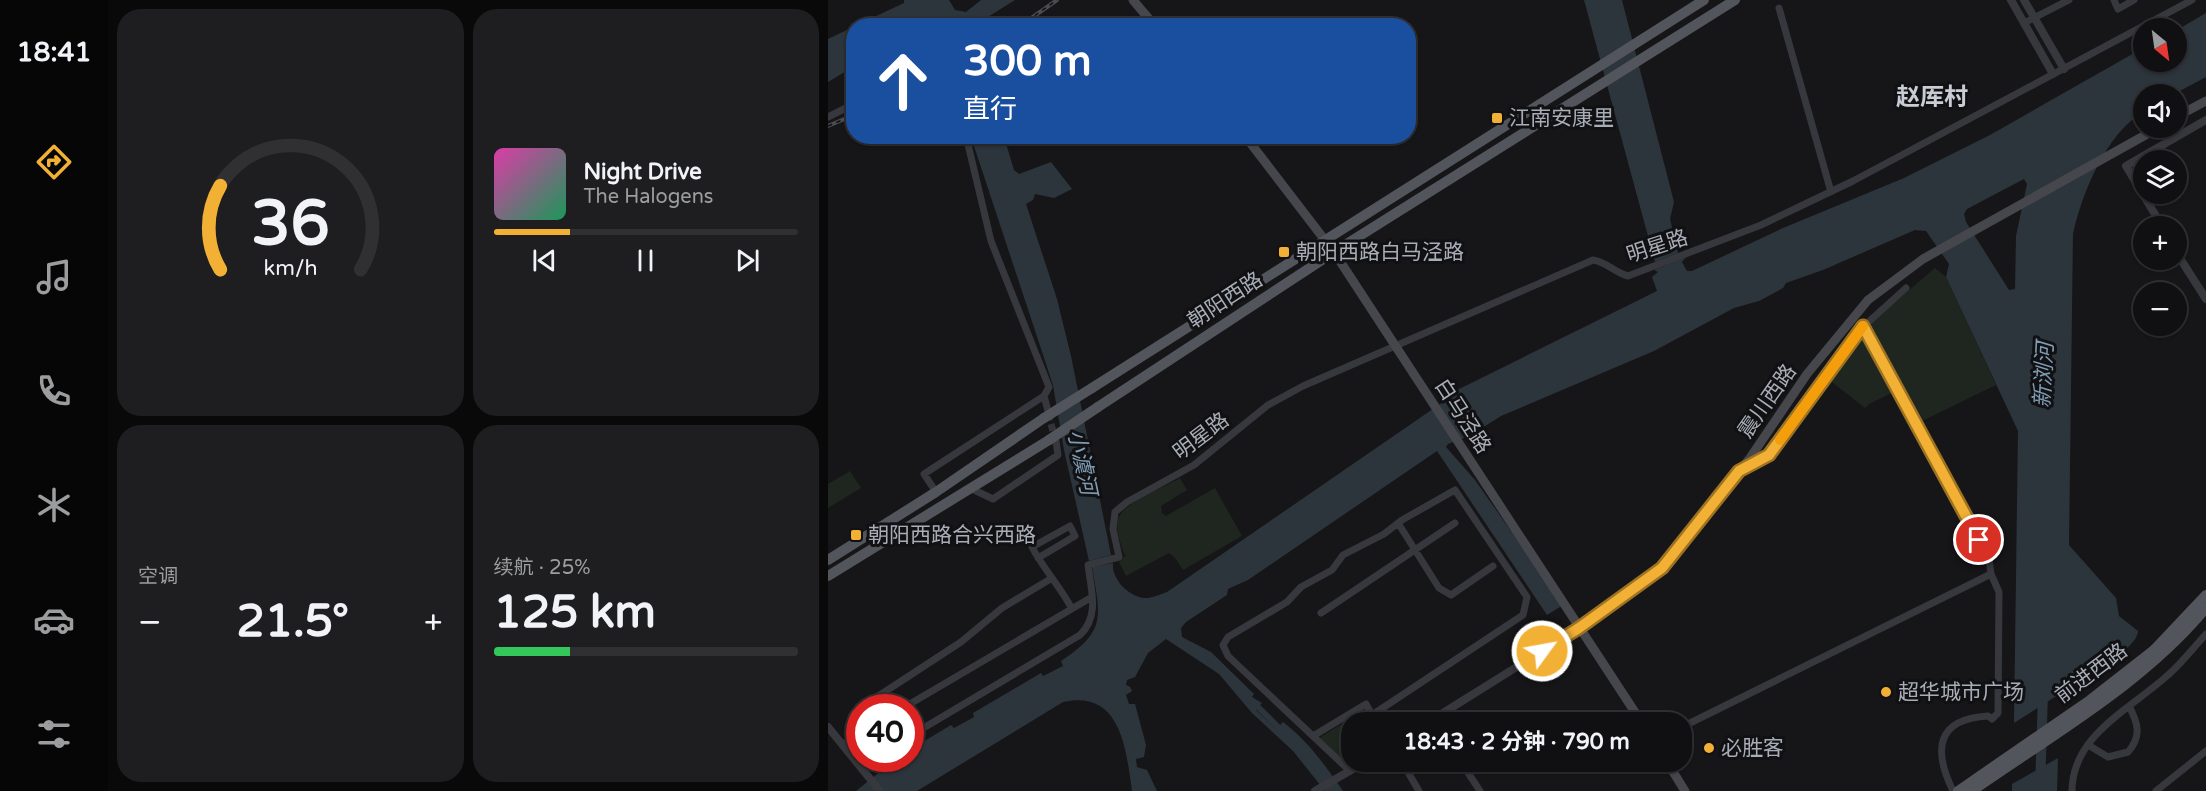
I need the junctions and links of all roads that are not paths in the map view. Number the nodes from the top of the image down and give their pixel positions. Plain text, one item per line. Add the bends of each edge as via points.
1 (1133, 0) edge
2 (1704, 0) edge
3 (1736, 0) edge
4 (2011, 0) edge
5 (2024, 0) edge
6 (2069, 0) edge
7 (2114, 0) edge
8 (2134, 0) edge
9 (2193, 0) edge
10 (1779, 8) dead end
11 (1148, 18) edge
12 (2034, 18) junction
13 (2024, 23) junction
14 (2064, 69) junction
15 (2053, 74) junction
16 (2206, 101) edge
17 (846, 108) edge
18 (2187, 111) edge
19 (828, 117) edge
20 (2206, 120) edge
21 (2140, 138) edge
22 (968, 144) edge
23 (1251, 144) edge
24 (1831, 192) junction
25 (2156, 216) edge
26 (1326, 242) junction
27 (1334, 252) junction
28 (2187, 269) edge
29 (1906, 288) dead end
30 (2206, 299) edge
31 (1863, 326) junction
32 (1395, 346) junction
33 (1044, 396) junction
34 (1046, 415) junction
35 (1052, 440) junction
36 (1739, 471) junction
37 (972, 489) junction
38 (936, 492) junction
39 (1398, 523) junction
40 (1455, 523) dead end
41 (1415, 549) junction
42 (1038, 558) junction
43 (828, 560) edge
44 (1493, 566) dead end
45 (1991, 574) junction
46 (828, 576) edge
47 (1052, 578) junction
48 (2206, 595) edge
49 (1092, 597) junction
50 (2206, 608) edge
51 (1072, 609) junction
52 (1321, 613) dead end
53 (1579, 628) junction
54 (2206, 634) edge
55 (2157, 653) junction
56 (881, 694) edge
57 (924, 696) edge
58 (2129, 706) junction
59 (1353, 712) edge
60 (1370, 712) edge
61 (1377, 712) edge
62 (1448, 712) edge
63 (1635, 712) edge
64 (1341, 719) edge
65 (1692, 722) edge
66 (828, 727) edge
67 (924, 728) edge
68 (1313, 736) junction
69 (842, 744) junction
70 (846, 744) edge
71 (2088, 745) junction
72 (2206, 751) edge
73 (1341, 762) edge
74 (1348, 772) edge
75 (1407, 772) edge
76 (1468, 772) edge
77 (1673, 772) edge
78 (1318, 789) edge
79 (880, 791) edge
80 (1419, 791) edge
81 (1480, 791) edge
82 (1685, 791) edge
83 (1953, 791) edge
84 (1958, 791) edge
85 (1972, 791) edge
86 (2072, 791) edge
87 (2156, 791) edge

1 - 11 main road
2 - 26 main road, 朝阳西路
3 - 27 main road, 朝阳西路
4 - 13 street
5 - 12 street
6 - 12 street
7 - 8 street via 2118,9
9 - 14 street, 明星路
10 - 24 street
12 - 13 street
12 - 14 street
13 - 15 street
14 - 15 street, 明星路
15 - 24 street, 明星路
16 - 18 main road
17 - 19 street
20 - 25 street via 2126,166
21 - 36 main road, 震川西路 via 1923,259 1868,300 1807,375
22 - 33 street via 991,241 1048,387
23 - 26 main road, 白马泾路
24 - 32 street, 明星路 via 1761,225 1628,276 1593,260
26 - 27 main road, 白马泾路
26 - 34 main road, 朝阳西路, bridge
27 - 32 main road, 白马泾路
27 - 35 main road, 朝阳西路, bridge
28 - 30 street
29 - 31 street
31 - 36 street via 1769,455
31 - 45 street via 1989,559
32 - 49 street, 明星路 via 1268,405 1194,465 1127,502 1115,512 1113,520 1119,557 1088,565
32 - 53 main road, 白马泾路
33 - 34 street
33 - 38 street via 924,474
34 - 38 main road, 朝阳西路
35 - 37 main road, 朝阳西路
35 - 37 street via 1058,455 993,499
36 - 53 main road, 震川西路 via 1662,568
37 - 46 main road, 朝阳西路
38 - 43 main road, 朝阳西路
39 - 41 street
39 - 61 street via 1455,490 1527,597 1526,609 1523,615
39 - 68 street via 1343,555 1332,570 1301,586 1287,602 1228,637 1223,645 1228,656
40 - 41 street
41 - 44 street via 1439,588 1451,595
41 - 52 street
42 - 42 street via 1032,547 1070,526 1075,536
42 - 47 street
45 - 65 street
45 - 83 street via 1999,592 1998,713 1992,719 1965,718 1947,729 1941,741 1941,757 1943,772
47 - 51 street
47 - 56 street via 1002,608 961,642
48 - 55 main road, 前进西路
49 - 51 street
49 - 67 street via 1091,621 1080,635
50 - 55 main road, 前进西路
51 - 57 street
53 - 62 street, 震川西路
53 - 63 main road, 白马泾路
54 - 58 street via 2169,674
55 - 84 main road, 前进西路, bridge
55 - 85 main road, 前进西路 via 2097,704
58 - 71 street
58 - 71 street via 2138,730 2128,752 2108,757
59 - 60 street via 1366,704
64 - 68 street
66 - 69 street
68 - 73 street
69 - 70 street
69 - 79 street
71 - 86 street via 2072,776
72 - 87 street
74 - 78 street
75 - 80 street
76 - 81 street
77 - 82 main road

